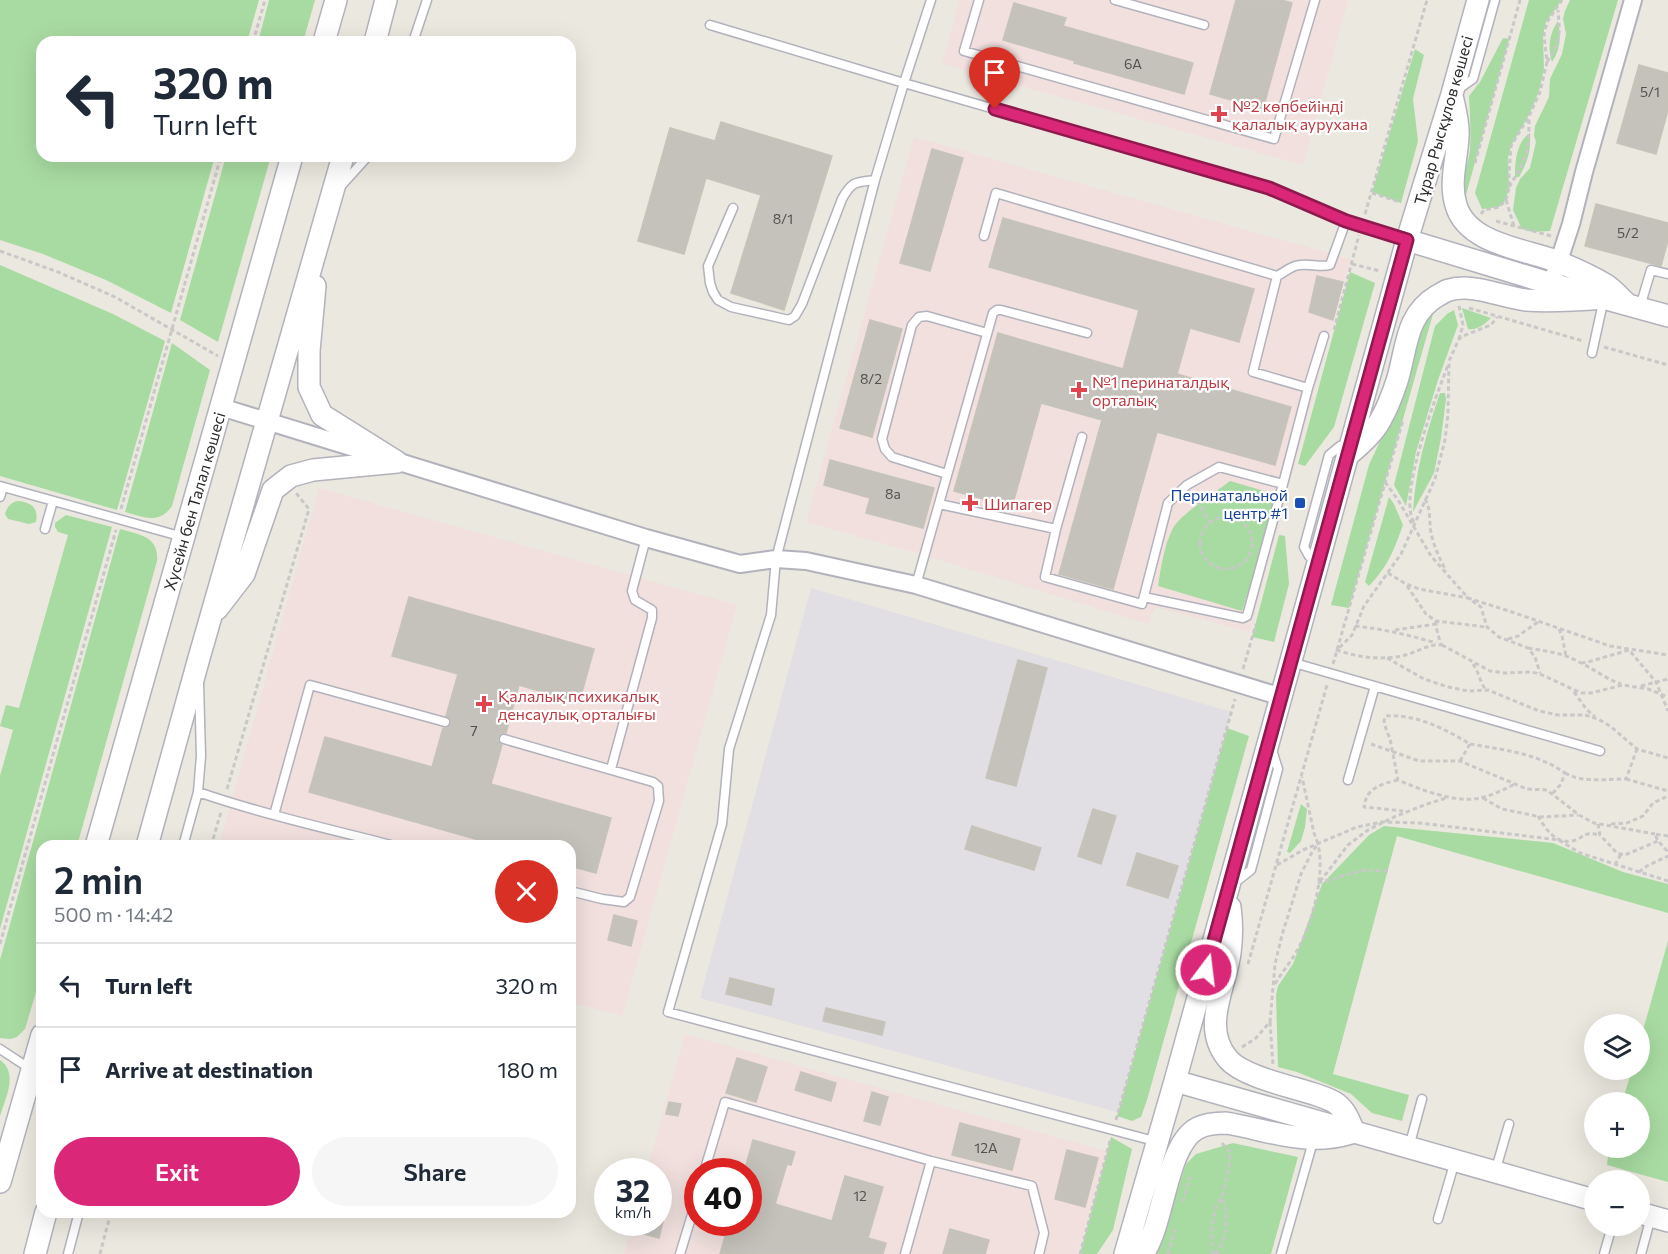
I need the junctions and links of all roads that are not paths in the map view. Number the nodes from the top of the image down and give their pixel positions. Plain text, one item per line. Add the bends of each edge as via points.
1 (336, 0) edge
2 (386, 0) edge
3 (427, 0) edge
4 (931, 0) edge
5 (979, 0) edge
6 (1114, 0) edge
7 (1315, 0) edge
8 (1478, 0) edge
9 (1494, 0) edge
10 (1633, 0) edge
11 (1204, 25) dead end
12 (710, 26) dead end
13 (326, 36) edge
14 (377, 36) edge
15 (416, 36) edge
16 (903, 83) junction
17 (1452, 94) junction
18 (290, 162) edge
19 (341, 162) edge
20 (363, 162) edge
21 (875, 180) junction
22 (332, 196) junction
23 (733, 208) dead end
24 (1346, 221) junction
25 (984, 236) dead end
26 (1407, 240) junction
27 (317, 247) junction
28 (1558, 262) junction
29 (1668, 274) edge
30 (1277, 276) junction
31 (1552, 284) junction
32 (1604, 298) junction
33 (1634, 306) junction
34 (1668, 316) edge
35 (987, 333) junction
36 (1087, 333) dead end
37 (1324, 336) dead end
38 (1593, 349) road end
39 (1308, 388) junction
40 (221, 407) junction
41 (266, 421) junction
42 (1082, 437) dead end
43 (1343, 451) junction
44 (398, 462) junction
45 (947, 474) junction
46 (1283, 484) junction
47 (2, 486) edge
48 (0, 497) edge
49 (53, 501) junction
50 (939, 504) junction
51 (45, 529) dead end
52 (1056, 529) junction
53 (184, 538) junction
54 (646, 538) junction
55 (776, 559) junction
56 (916, 585) junction
57 (1144, 597) junction
58 (211, 617) junction
59 (199, 658) junction
60 (1290, 662) junction
61 (1375, 686) junction
62 (1272, 694) junction
63 (445, 722) dead end
64 (504, 739) dead end
65 (1600, 751) dead end
66 (611, 769) junction
67 (1348, 780) dead end
68 (198, 792) junction
69 (274, 815) junction
70 (98, 840) edge
71 (149, 840) edge
72 (185, 840) edge
73 (372, 840) edge
74 (1228, 888) junction
75 (576, 892) edge
76 (0, 1049) edge
77 (36, 1056) edge
78 (32, 1070) junction
79 (1175, 1081) junction
80 (1422, 1099) dead end
81 (1509, 1124) dead end
82 (1354, 1132) junction
83 (1314, 1138) junction
84 (1158, 1142) junction
85 (1409, 1147) junction
86 (708, 1158) edge
87 (931, 1161) junction
88 (1455, 1161) junction
89 (1495, 1172) junction
90 (0, 1182) edge
91 (1584, 1197) edge
92 (1653, 1217) edge
93 (44, 1218) edge
94 (78, 1218) edge
95 (1438, 1219) dead end
96 (685, 1236) edge
97 (1609, 1236) edge
98 (35, 1254) edge
99 (68, 1254) edge
100 (680, 1254) edge
101 (905, 1254) edge
102 (1039, 1254) edge
103 (1125, 1254) edge
104 (1143, 1254) edge
105 (1281, 1254) edge
106 (1604, 1254) edge
107 (1641, 1254) edge

1 - 13 street
2 - 14 street
3 - 15 lane
4 - 16 lane
5 - 7 lane via 964,51 1274,138
6 - 11 lane
8 - 17 street, Тұрар Рысқұлов көшесі
9 - 17 lane via 1473,79
10 - 28 street
12 - 16 lane
16 - 21 lane
16 - 24 lane via 1269,188
17 - 26 street, Тұрар Рысқұлов көшесі
17 - 28 street via 1458,121 1454,196 1461,217 1486,239
18 - 40 street, Хусейн бен Талал көшесі
19 - 22 street
20 - 22 lane
21 - 23 lane via 858,181 848,189 802,304 789,320 730,307 718,300 708,266
21 - 55 lane
22 - 27 street
24 - 26 lane
24 - 30 lane via 1330,265 1296,265
25 - 30 lane via 996,193
26 - 31 street
26 - 43 street, Тұрар Рысқұлов көшесі
27 - 41 street
27 - 44 street via 309,387 322,415
28 - 31 street
28 - 33 street via 1608,286
29 - 33 lane via 1651,270
30 - 39 lane via 1253,372
31 - 32 street
32 - 33 street
32 - 38 lane
32 - 43 street via 1525,300 1478,289 1447,290 1427,302 1416,316 1380,421 1365,442
33 - 34 street
35 - 36 lane via 997,310
35 - 45 lane
35 - 45 lane via 927,316 919,317 912,325 882,439 892,457
37 - 39 lane
39 - 46 lane
40 - 41 street
40 - 53 street, Хусейн бен Талал көшесі
41 - 44 street
41 - 58 street
42 - 52 lane
43 - 60 street, Тұрар Рысқұлов көшесі
43 - 62 street, Тұрар Рысқұлов көшесі via 1309,556
44 - 54 street
44 - 58 street via 313,470 291,476 273,490 244,574
45 - 50 lane
46 - 57 lane via 1219,467 1187,485 1168,503
46 - 57 lane via 1247,616
47 - 48 lane
47 - 49 lane
49 - 51 lane
49 - 53 lane
50 - 52 lane
50 - 56 lane
52 - 57 lane via 1045,577 1142,604
53 - 70 street, Хусейн бен Талал көшесі
54 - 55 street via 740,564
54 - 66 lane via 632,591 635,600 652,610 652,618
55 - 56 street via 806,561
55 - 84 lane via 771,615 729,749 722,824 668,1012
56 - 62 street
58 - 59 street
59 - 68 lane
59 - 71 street
60 - 61 lane
60 - 74 street, Тұрар Рысқұлов көшесі
61 - 65 lane
61 - 67 lane
62 - 79 street, Тұрар Рысқұлов көшесі via 1177,1050
63 - 69 lane via 310,685
64 - 66 lane
66 - 75 lane via 653,782 658,786 659,801 630,897 624,902
68 - 69 lane
68 - 72 lane
69 - 73 lane
74 - 79 street, Тұрар Рысқұлов көшесі
74 - 82 street via 1230,953 1215,1015 1222,1050 1231,1062 1251,1074 1337,1104
76 - 78 lane
77 - 78 street
78 - 90 street
79 - 82 street
79 - 84 street, Тұрар Рысқұлов көшесі
80 - 85 lane
81 - 89 lane
82 - 83 street
82 - 85 street
83 - 104 street via 1286,1137 1226,1123 1198,1128 1176,1155 1159,1218
83 - 105 lane
84 - 103 street, Тұрар Рысқұлов көшесі
85 - 88 street
86 - 87 lane via 725,1102
87 - 101 lane
87 - 102 lane via 1032,1186 1044,1233
88 - 89 street
88 - 95 lane
89 - 91 street
92 - 107 lane
93 - 98 street
94 - 99 lane
96 - 100 lane
97 - 106 lane

